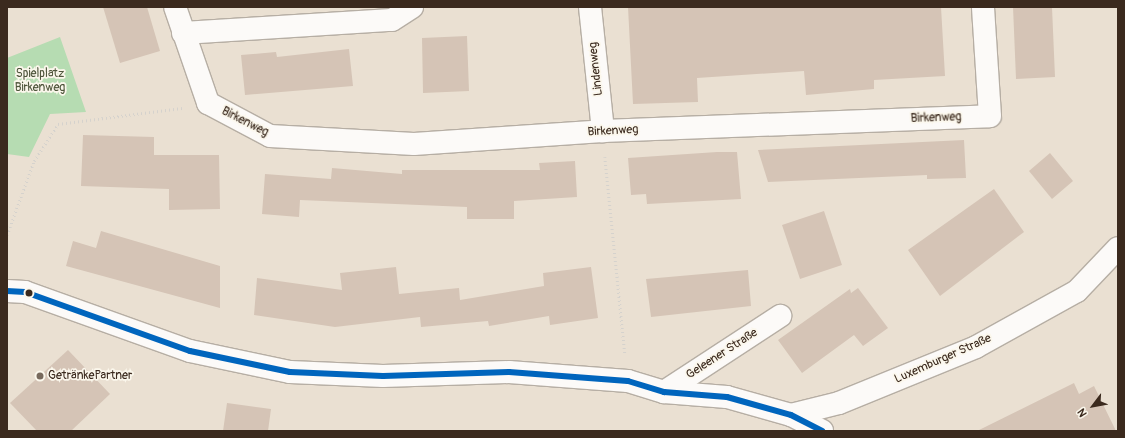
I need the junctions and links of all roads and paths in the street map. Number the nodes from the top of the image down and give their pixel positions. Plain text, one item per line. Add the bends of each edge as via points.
1 (175, 7) edge
2 (412, 7) edge
3 (590, 7) edge
4 (983, 7) edge
5 (183, 34) junction
6 (208, 103) junction
7 (603, 130) junction
8 (7, 235) edge
9 (1118, 248) edge
10 (7, 291) edge
11 (780, 316) dead end
12 (628, 381) junction
13 (664, 392) junction
14 (791, 415) junction
15 (822, 431) edge

1 - 5 street, Birkenweg
2 - 5 street via 392,20
3 - 7 street, Lindenweg
4 - 7 street, Birkenweg via 990,116
5 - 6 street, Birkenweg
6 - 7 street, Birkenweg via 270,136 414,144
6 - 8 path via 58,124 34,161
7 - 12 path
9 - 14 street, Luxemburger Straße via 1076,290 976,347 839,403
10 - 12 street, Geleener Straße via 25,292 190,351 290,372 383,376 509,372
11 - 13 street, Geleener Straße
12 - 13 street, Geleener Straße
13 - 14 street, Geleener Straße via 727,397
14 - 15 street, Geleener Straße

